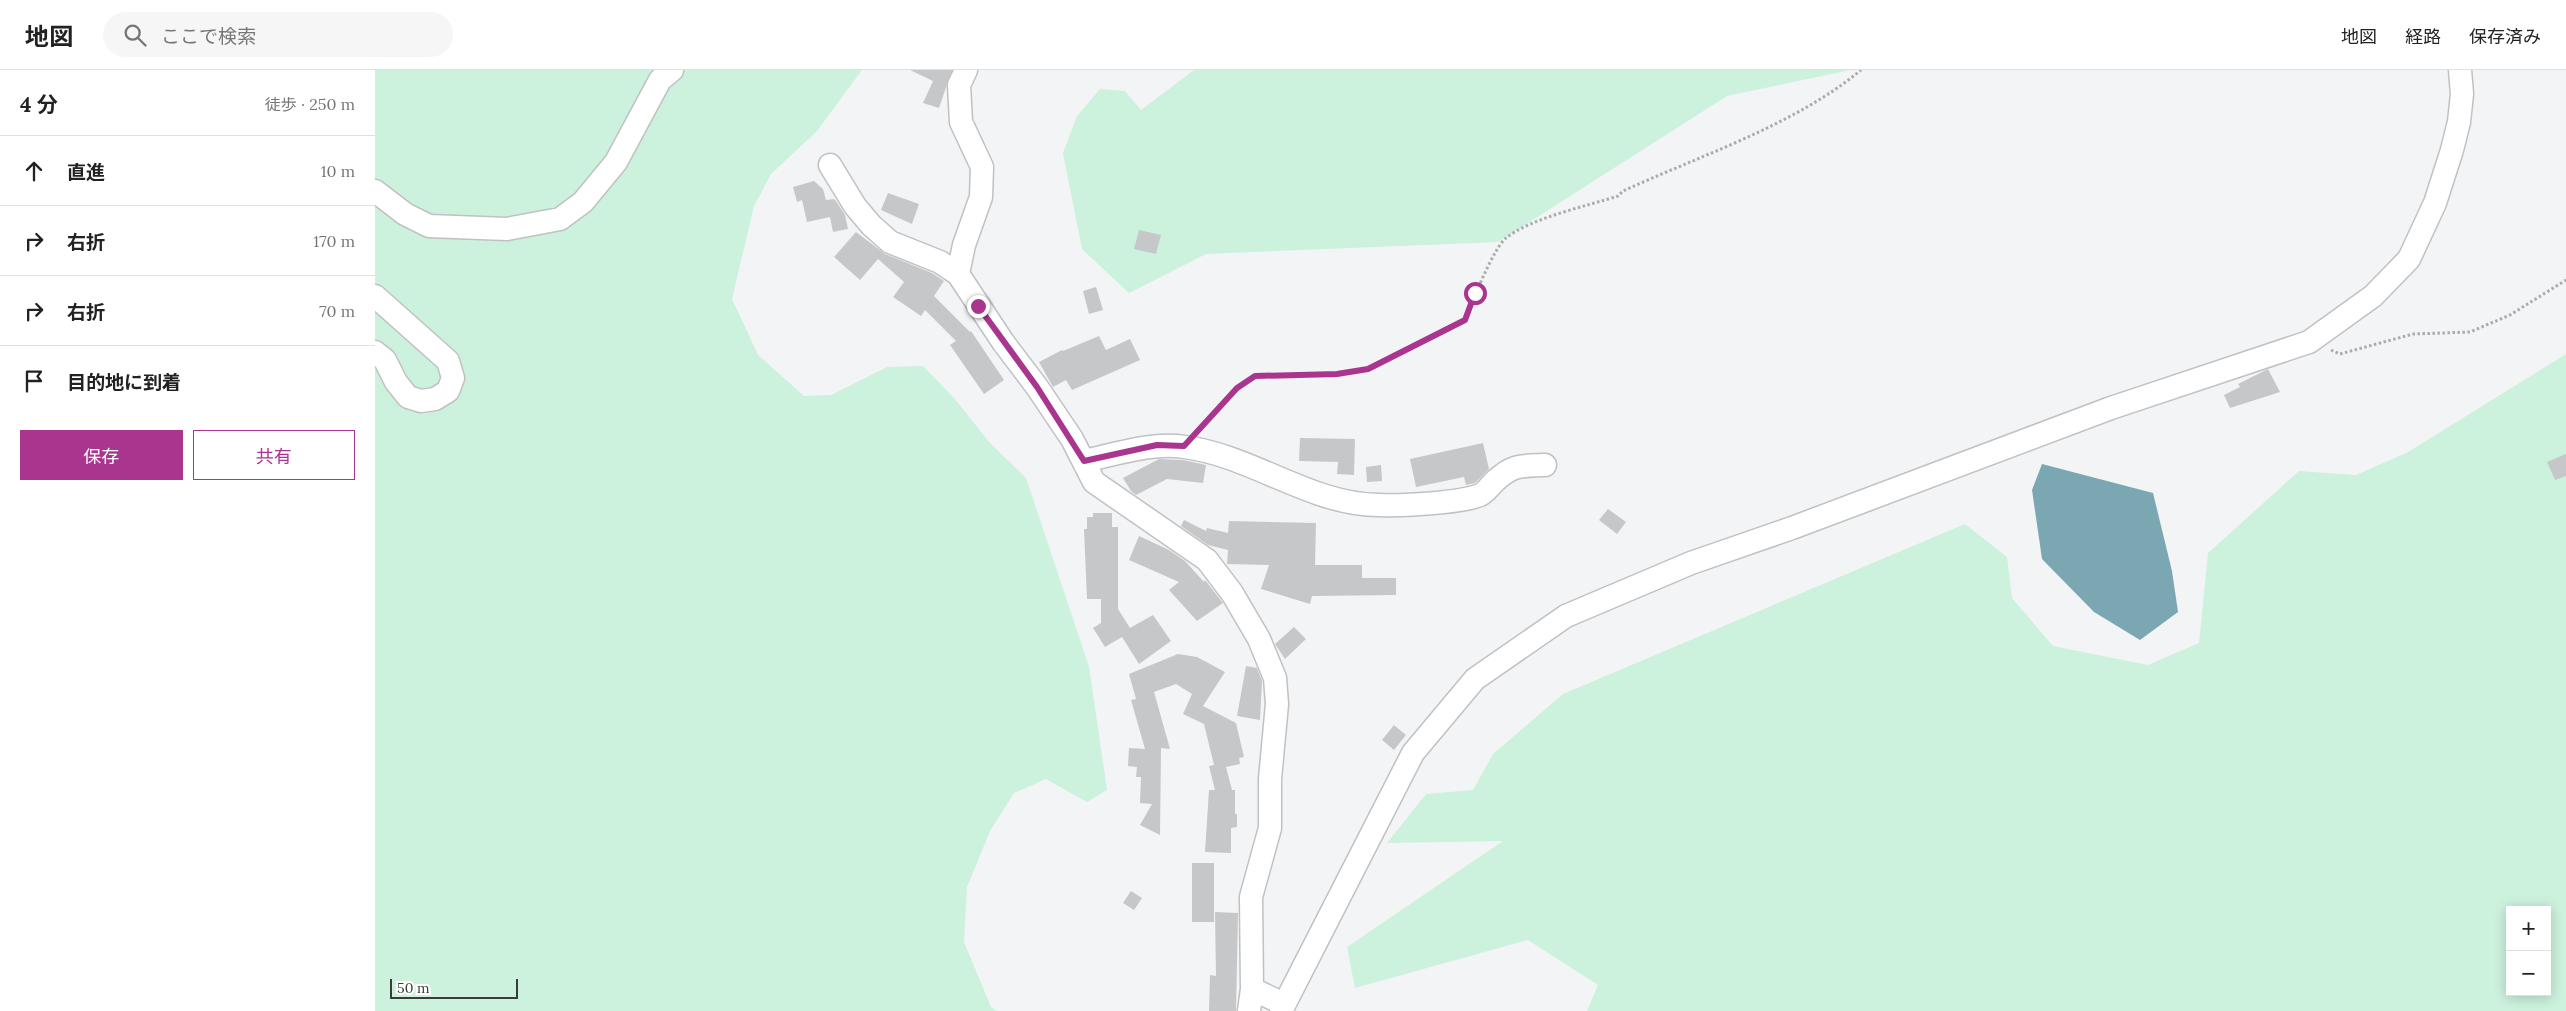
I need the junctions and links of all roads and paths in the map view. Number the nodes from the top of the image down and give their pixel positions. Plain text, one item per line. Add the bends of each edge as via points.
1 (672, 70) edge
2 (966, 70) edge
3 (1861, 70) edge
4 (2459, 70) edge
5 (830, 165) dead end
6 (375, 191) edge
7 (958, 274) junction
8 (2566, 280) edge
9 (375, 296) edge
10 (2309, 342) junction
11 (375, 352) edge
12 (1184, 446) junction
13 (1084, 461) junction
14 (1545, 465) dead end
15 (1252, 989) junction
16 (1282, 1007) edge
17 (1249, 1011) edge

1 - 6 street via 660,80 616,162 583,202 560,219 507,230 429,226 405,214
2 - 7 street via 959,85 961,122 982,167 982,174 981,197 964,245
3 - 12 path via 1807,106 1713,154 1677,166 1618,196 1544,219 1505,238 1475,293 1465,320 1411,348 1368,369 1337,374 1255,376 1237,388
4 - 10 street via 2462,94 2452,150 2435,203 2409,259 2373,296
5 - 7 street via 855,206 890,242 940,262
7 - 13 street via 1042,394
8 - 10 path via 2510,315 2470,332 2413,334 2340,354
9 - 11 street via 448,361 453,378 448,391 435,399 421,401 408,396 396,382 385,360
10 - 16 street via 2111,408 1691,563 1567,616 1475,679 1413,753
12 - 13 street via 1157,445
12 - 14 street via 1221,454 1348,503 1378,506 1482,494 1516,466
13 - 15 street via 1094,482 1207,560 1259,639 1275,678 1277,704 1270,779 1270,828 1251,897
15 - 16 street
15 - 17 street

